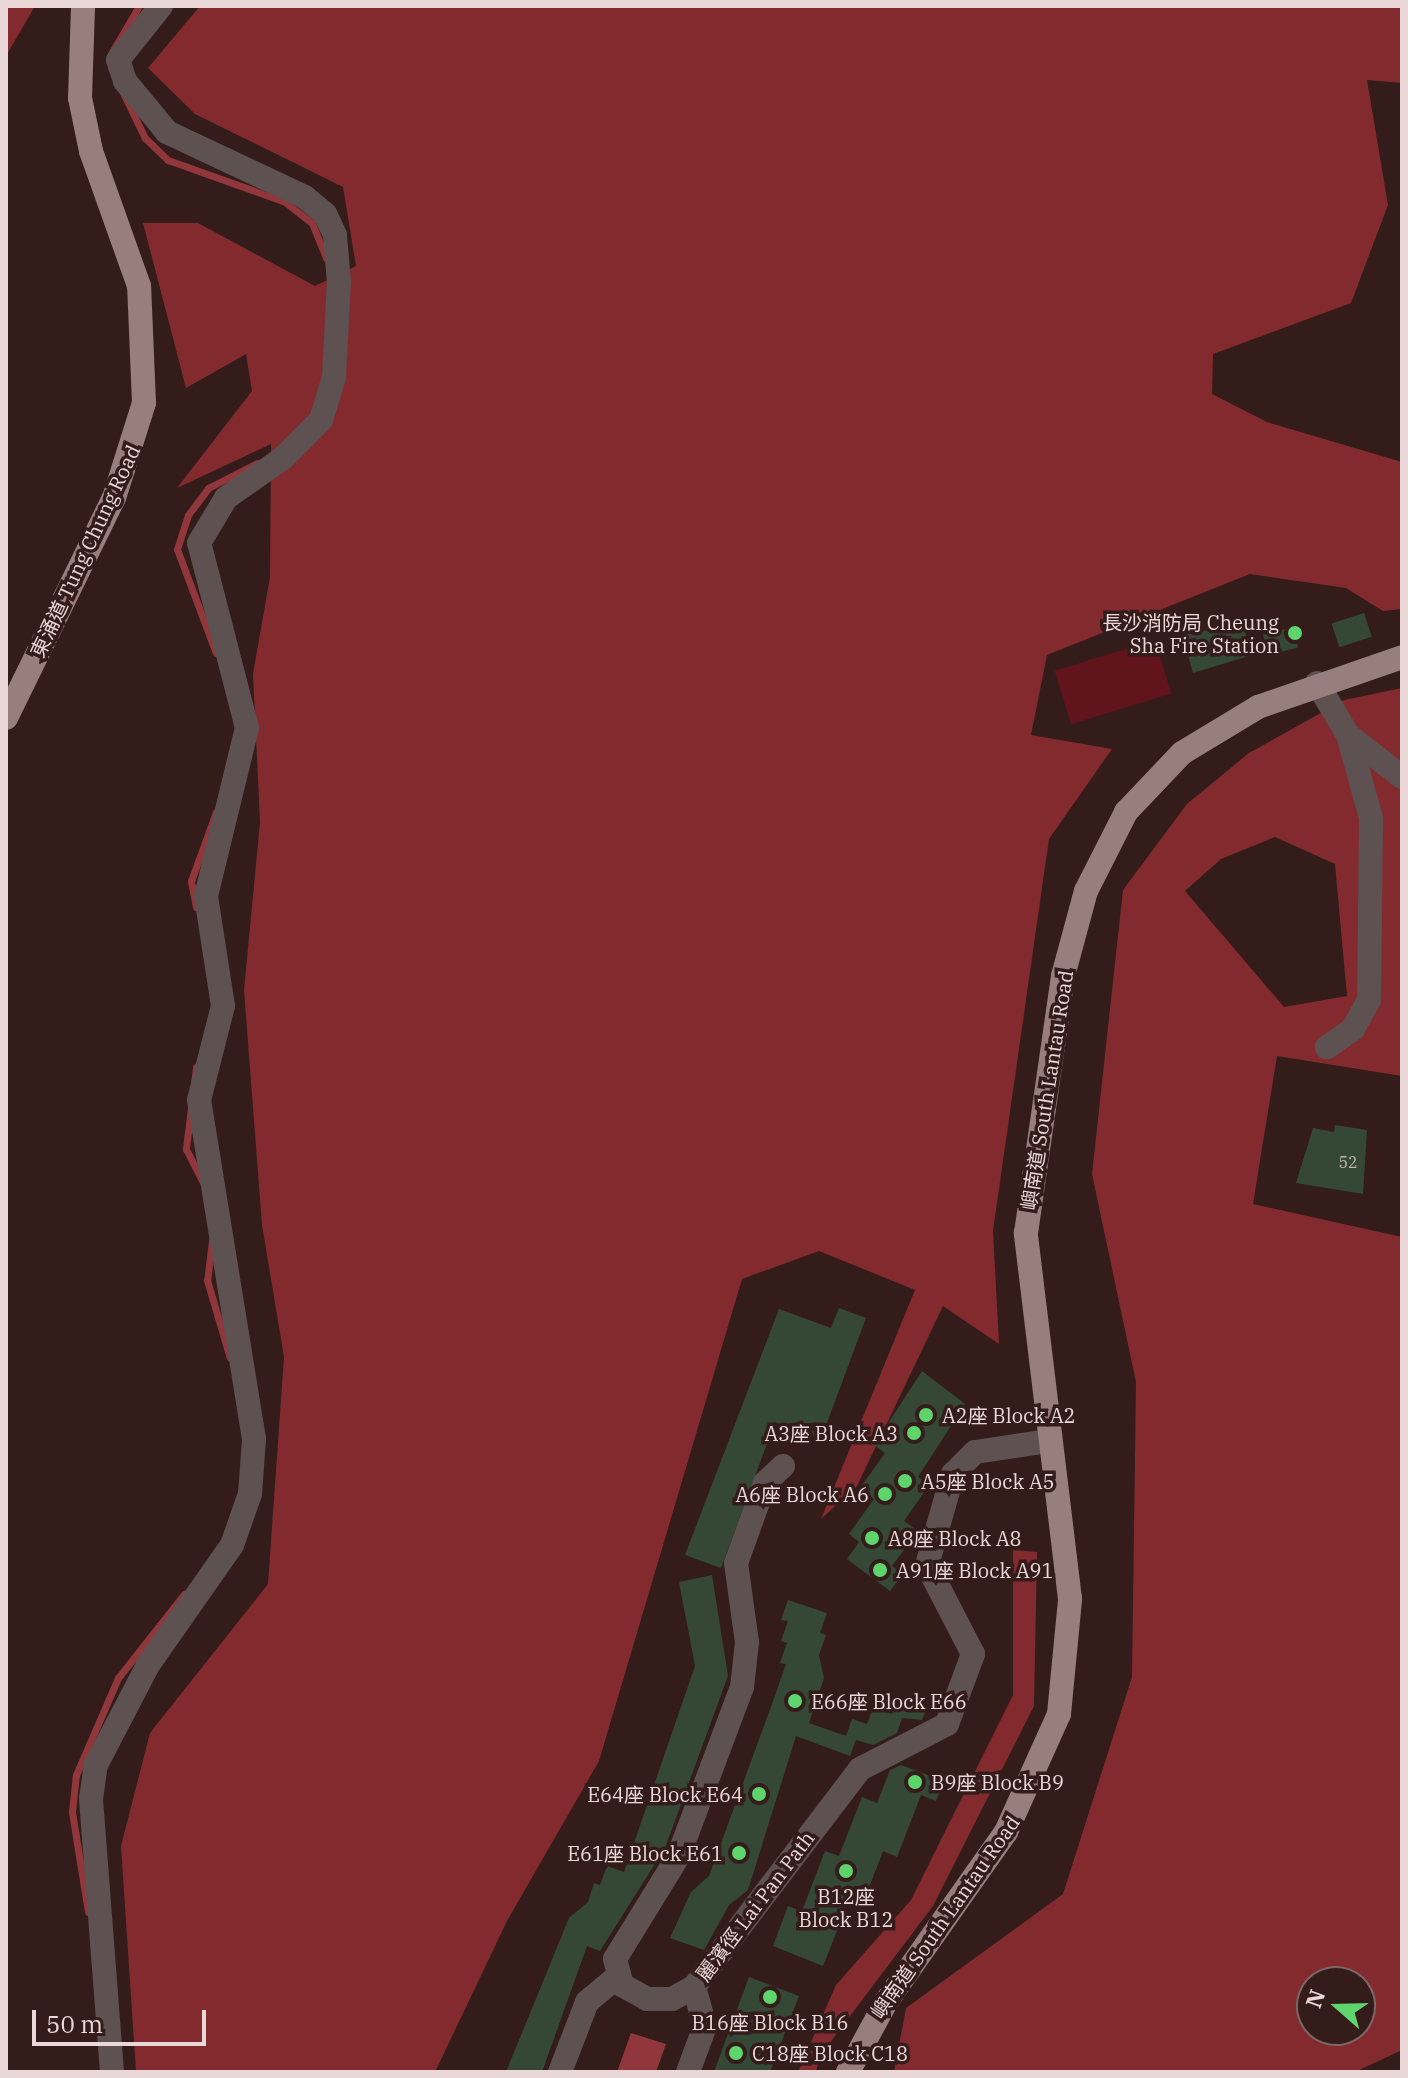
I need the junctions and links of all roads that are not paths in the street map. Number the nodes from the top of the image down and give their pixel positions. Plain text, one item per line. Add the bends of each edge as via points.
1 (83, 6) edge
2 (161, 6) edge
3 (1402, 657) edge
4 (1317, 683) junction
5 (6, 718) edge
6 (1348, 735) junction
7 (1402, 777) edge
8 (1327, 1047) dead end
9 (1049, 1441) junction
10 (783, 1466) dead end
11 (617, 1977) junction
12 (694, 1987) junction
13 (112, 2072) edge
14 (560, 2072) edge
15 (688, 2072) edge
16 (848, 2072) edge

1 - 5 main road, 東涌道 Tung Chung Road via 80,98 99,177 133,263 146,333 144,403 126,470
2 - 13 lane via 118,60 125,81 167,132 305,197 325,214 335,235 339,282 334,377 321,420 283,458 226,498 199,543 247,728 206,896 223,1006 199,1100 254,1439 250,1494 232,1545 148,1665 96,1765 91,1799
3 - 4 main road, 嶼南道 South Lantau Road
4 - 6 lane
4 - 9 main road, 嶼南道 South Lantau Road via 1222,725 1158,774 1114,831 1082,902 1028,1192 1029,1303
6 - 7 lane
6 - 8 lane via 1371,818 1372,984 1353,1029
9 - 12 lane, 麗濱徑 Lai Pan Path via 975,1452 953,1474 927,1565 973,1654 947,1724 872,1760 849,1780
9 - 16 main road, 嶼南道 South Lantau Road via 1070,1599 1066,1672 1050,1744 1006,1832 886,2002
10 - 11 lane via 765,1483 736,1563 747,1642 742,1687 668,1879 618,1950
11 - 12 lane, 麗濱徑 Lai Pan Path via 647,1999 672,1999
11 - 14 lane via 587,2002
12 - 15 lane via 705,2026

